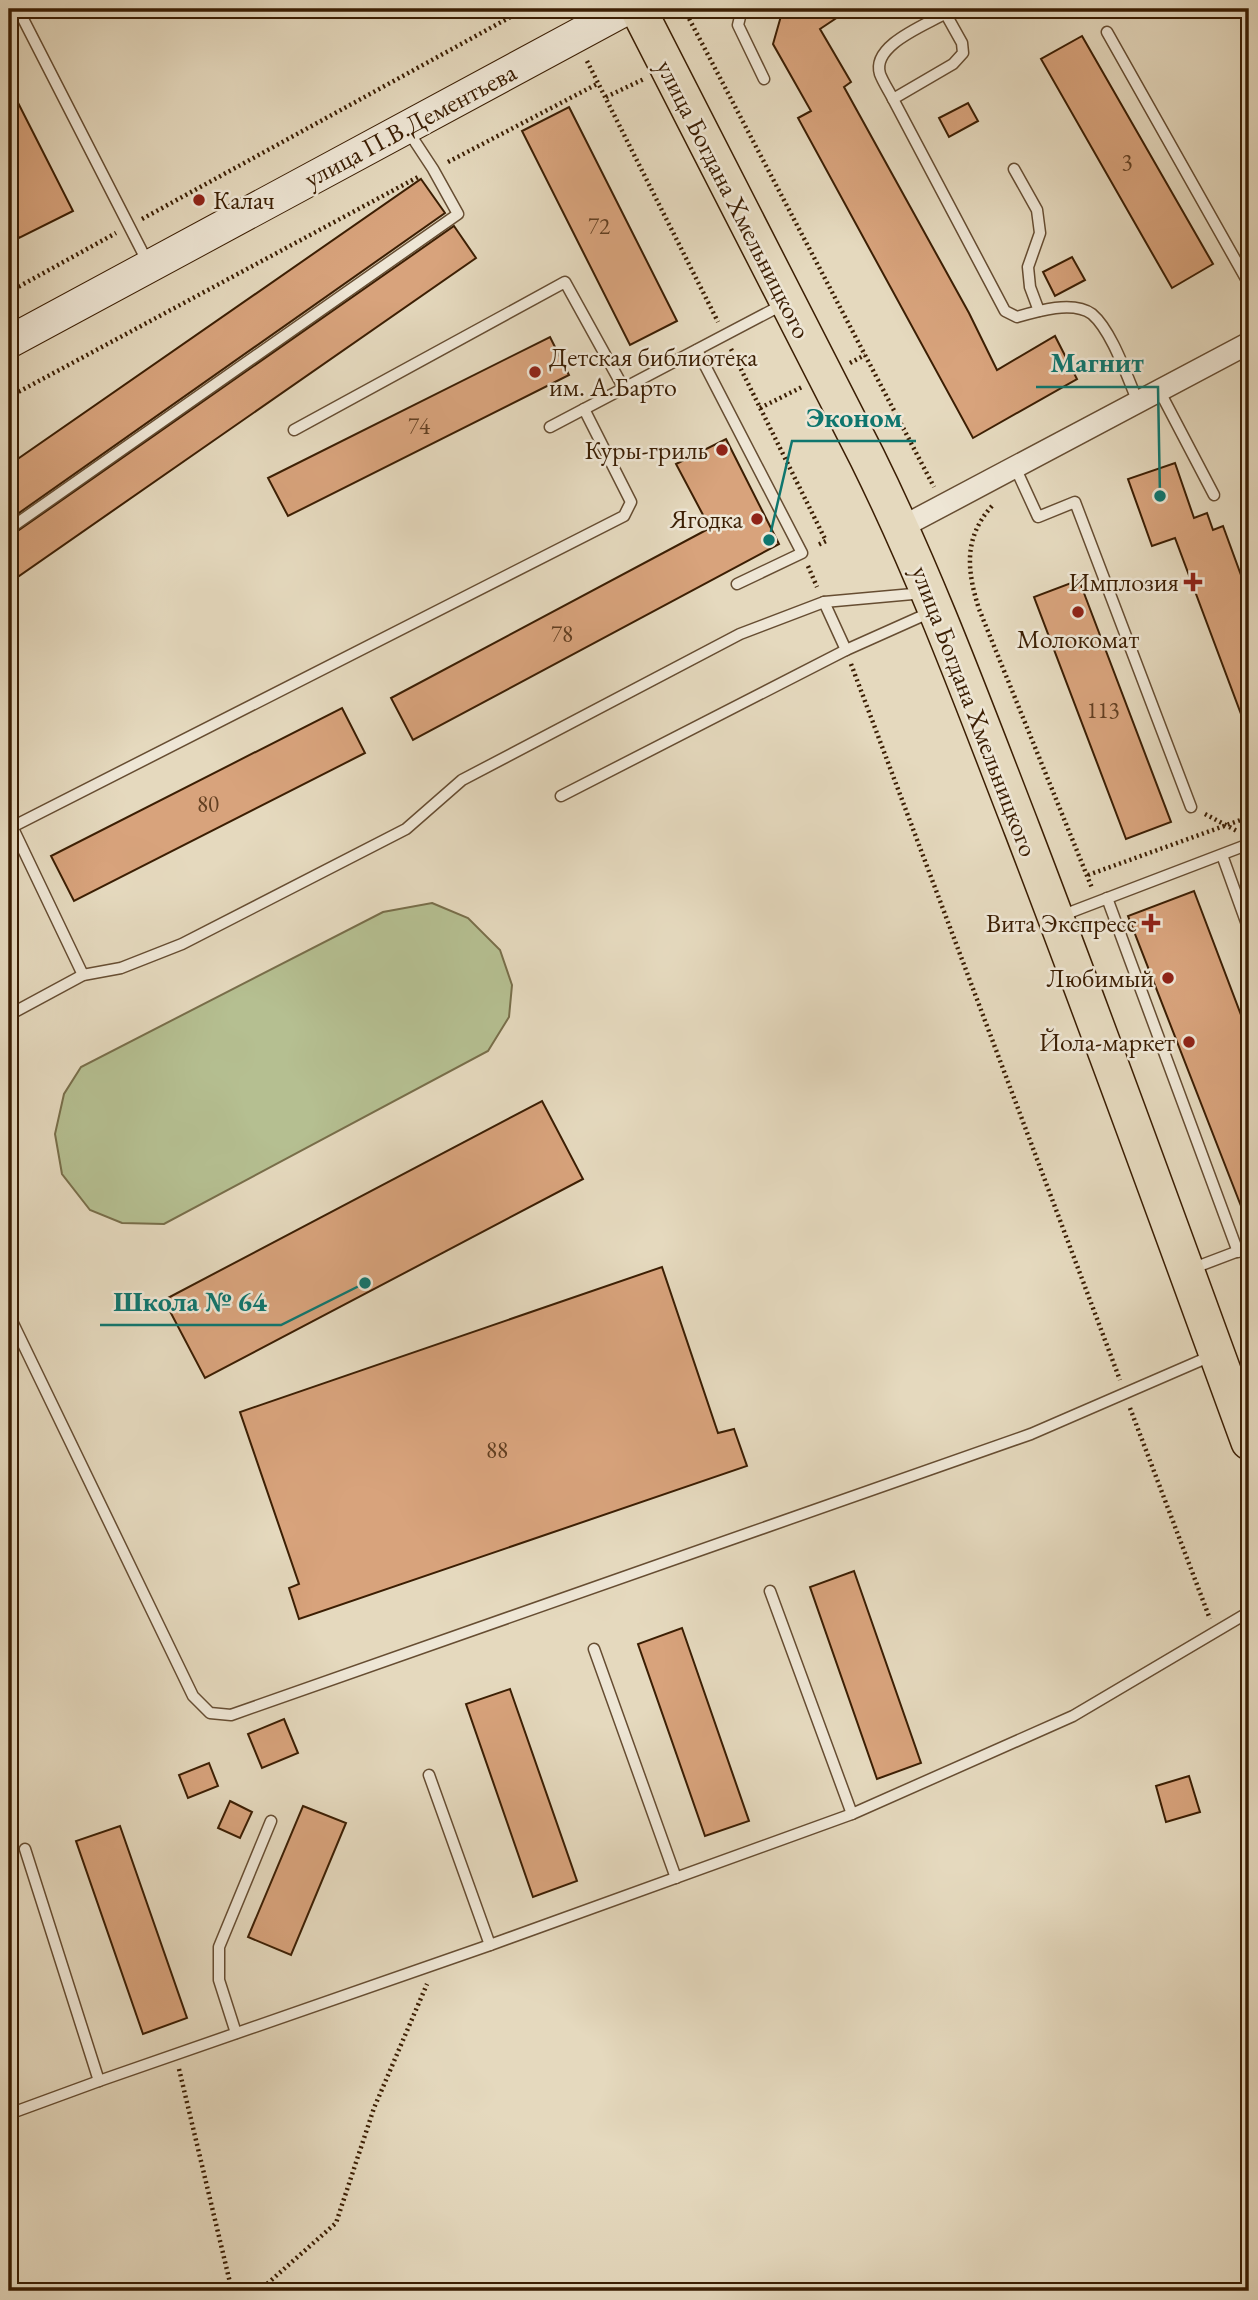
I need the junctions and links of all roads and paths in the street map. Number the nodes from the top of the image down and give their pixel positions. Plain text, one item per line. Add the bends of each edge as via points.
1 (18, 9) edge
2 (525, 9) edge
3 (626, 9) edge
4 (638, 9) edge
5 (684, 9) edge
6 (742, 9) edge
7 (945, 11) edge
8 (1107, 32) dead end
9 (583, 54) dead end
10 (654, 74) dead end
11 (764, 79) dead end
12 (599, 83) junction
13 (606, 97) junction
14 (893, 99) junction
15 (406, 127) junction
16 (440, 166) dead end
17 (1014, 169) dead end
18 (427, 173) dead end
19 (140, 220) dead end
20 (120, 231) dead end
21 (149, 266) junction
22 (1249, 284) edge
23 (9, 292) edge
24 (787, 302) junction
25 (1039, 311) junction
26 (720, 328) dead end
27 (9, 342) edge
28 (1249, 343) edge
29 (731, 348) dead end
30 (697, 350) junction
31 (812, 382) dead end
32 (623, 387) junction
33 (1159, 390) junction
34 (9, 397) edge
35 (1138, 402) junction
36 (760, 408) junction
37 (584, 409) junction
38 (550, 427) dead end
39 (294, 430) dead end
40 (1015, 467) junction
41 (945, 482) dead end
42 (1214, 495) dead end
43 (997, 502) dead end
44 (902, 527) junction
45 (9, 529) edge
46 (826, 541) dead end
47 (802, 553) junction
48 (737, 584) dead end
49 (934, 601) junction
50 (824, 602) junction
51 (846, 650) junction
52 (561, 796) dead end
53 (1191, 807) joint
54 (1249, 817) edge
55 (10, 823) edge
56 (1226, 825) junction
57 (1237, 832) dead end
58 (13, 840) edge
59 (1249, 844) edge
60 (1222, 855) junction
61 (1088, 875) junction
62 (1102, 900) junction
63 (1056, 918) junction
64 (1249, 929) edge
65 (83, 975) junction
66 (9, 1015) edge
67 (1249, 1247) edge
68 (1238, 1251) junction
69 (1185, 1272) junction
70 (9, 1315) edge
71 (1217, 1354) junction
72 (1125, 1394) junction
73 (1249, 1442) edge
74 (770, 1591) dead end
75 (1249, 1612) edge
76 (1216, 1633) junction
77 (594, 1649) dead end
78 (429, 1775) dead end
79 (852, 1814) junction
80 (271, 1821) dead end
81 (25, 1849) dead end
82 (676, 1878) junction
83 (490, 1945) junction
84 (436, 1964) junction
85 (236, 2033) junction
86 (175, 2054) junction
87 (99, 2081) junction
88 (9, 2115) edge
89 (232, 2291) edge
90 (259, 2291) edge

1 - 21 lane
2 - 19 path
3 - 15 street, улица П.В.Дементьева
4 - 24 main road, улица Богдана Хмельницкого
5 - 41 path via 934,487
6 - 11 lane via 738,25
7 - 14 lane via 879,57 879,72
7 - 14 lane via 963,53 953,64
8 - 22 lane
9 - 12 path
10 - 13 path
12 - 13 path
12 - 16 path
13 - 26 path
14 - 25 lane via 1005,311 1017,317
15 - 21 street, улица П.В.Дементьева
15 - 45 lane via 458,214
17 - 25 lane via 1037,210 1040,233 1028,267
18 - 34 path
20 - 23 path
21 - 27 street, улица П.В.Дементьева
24 - 30 lane
24 - 44 main road, улица Богдана Хмельницкого
25 - 35 lane via 1072,308 1091,313 1107,335
28 - 33 street
29 - 36 path
30 - 32 lane
30 - 47 lane
31 - 36 path
32 - 37 lane
32 - 39 lane via 565,282
33 - 35 street
33 - 42 lane
35 - 40 street
36 - 46 path
37 - 38 lane
37 - 55 lane via 631,502 624,516
40 - 44 street
40 - 53 lane via 1038,517 1075,502
43 - 61 path via 976,531 969,553 970,579
44 - 49 main road, улица Богдана Хмельницкого
47 - 48 lane
47 - 50 path
49 - 50 lane
49 - 51 lane
49 - 63 main road, улица Богдана Хмельницкого
50 - 51 lane
50 - 65 lane via 740,634 462,780 406,829 194,937 121,968
51 - 52 lane
51 - 72 path
53 - 56 path
54 - 56 path
55 - 58 lane
56 - 57 path
56 - 61 path
58 - 65 lane
59 - 60 lane
60 - 62 lane
60 - 64 lane
61 - 62 path
62 - 63 lane
62 - 68 lane
63 - 69 main road, улица Богдана Хмельницкого
65 - 66 lane
67 - 68 lane
68 - 69 lane
69 - 71 main road, улица Богдана Хмельницкого
70 - 72 lane via 193,1696 210,1713 231,1715 1031,1434
71 - 72 lane
71 - 73 main road, улица Богдана Хмельницкого
72 - 76 path
74 - 79 lane
75 - 76 lane
76 - 79 lane via 1073,1716
77 - 82 lane
78 - 83 lane
79 - 82 lane
80 - 85 lane via 219,1947 219,1980
81 - 87 lane
82 - 83 lane
83 - 84 lane
84 - 85 lane
84 - 90 path via 374,2108 336,2223
85 - 86 lane
86 - 87 lane
86 - 89 path
87 - 88 lane

